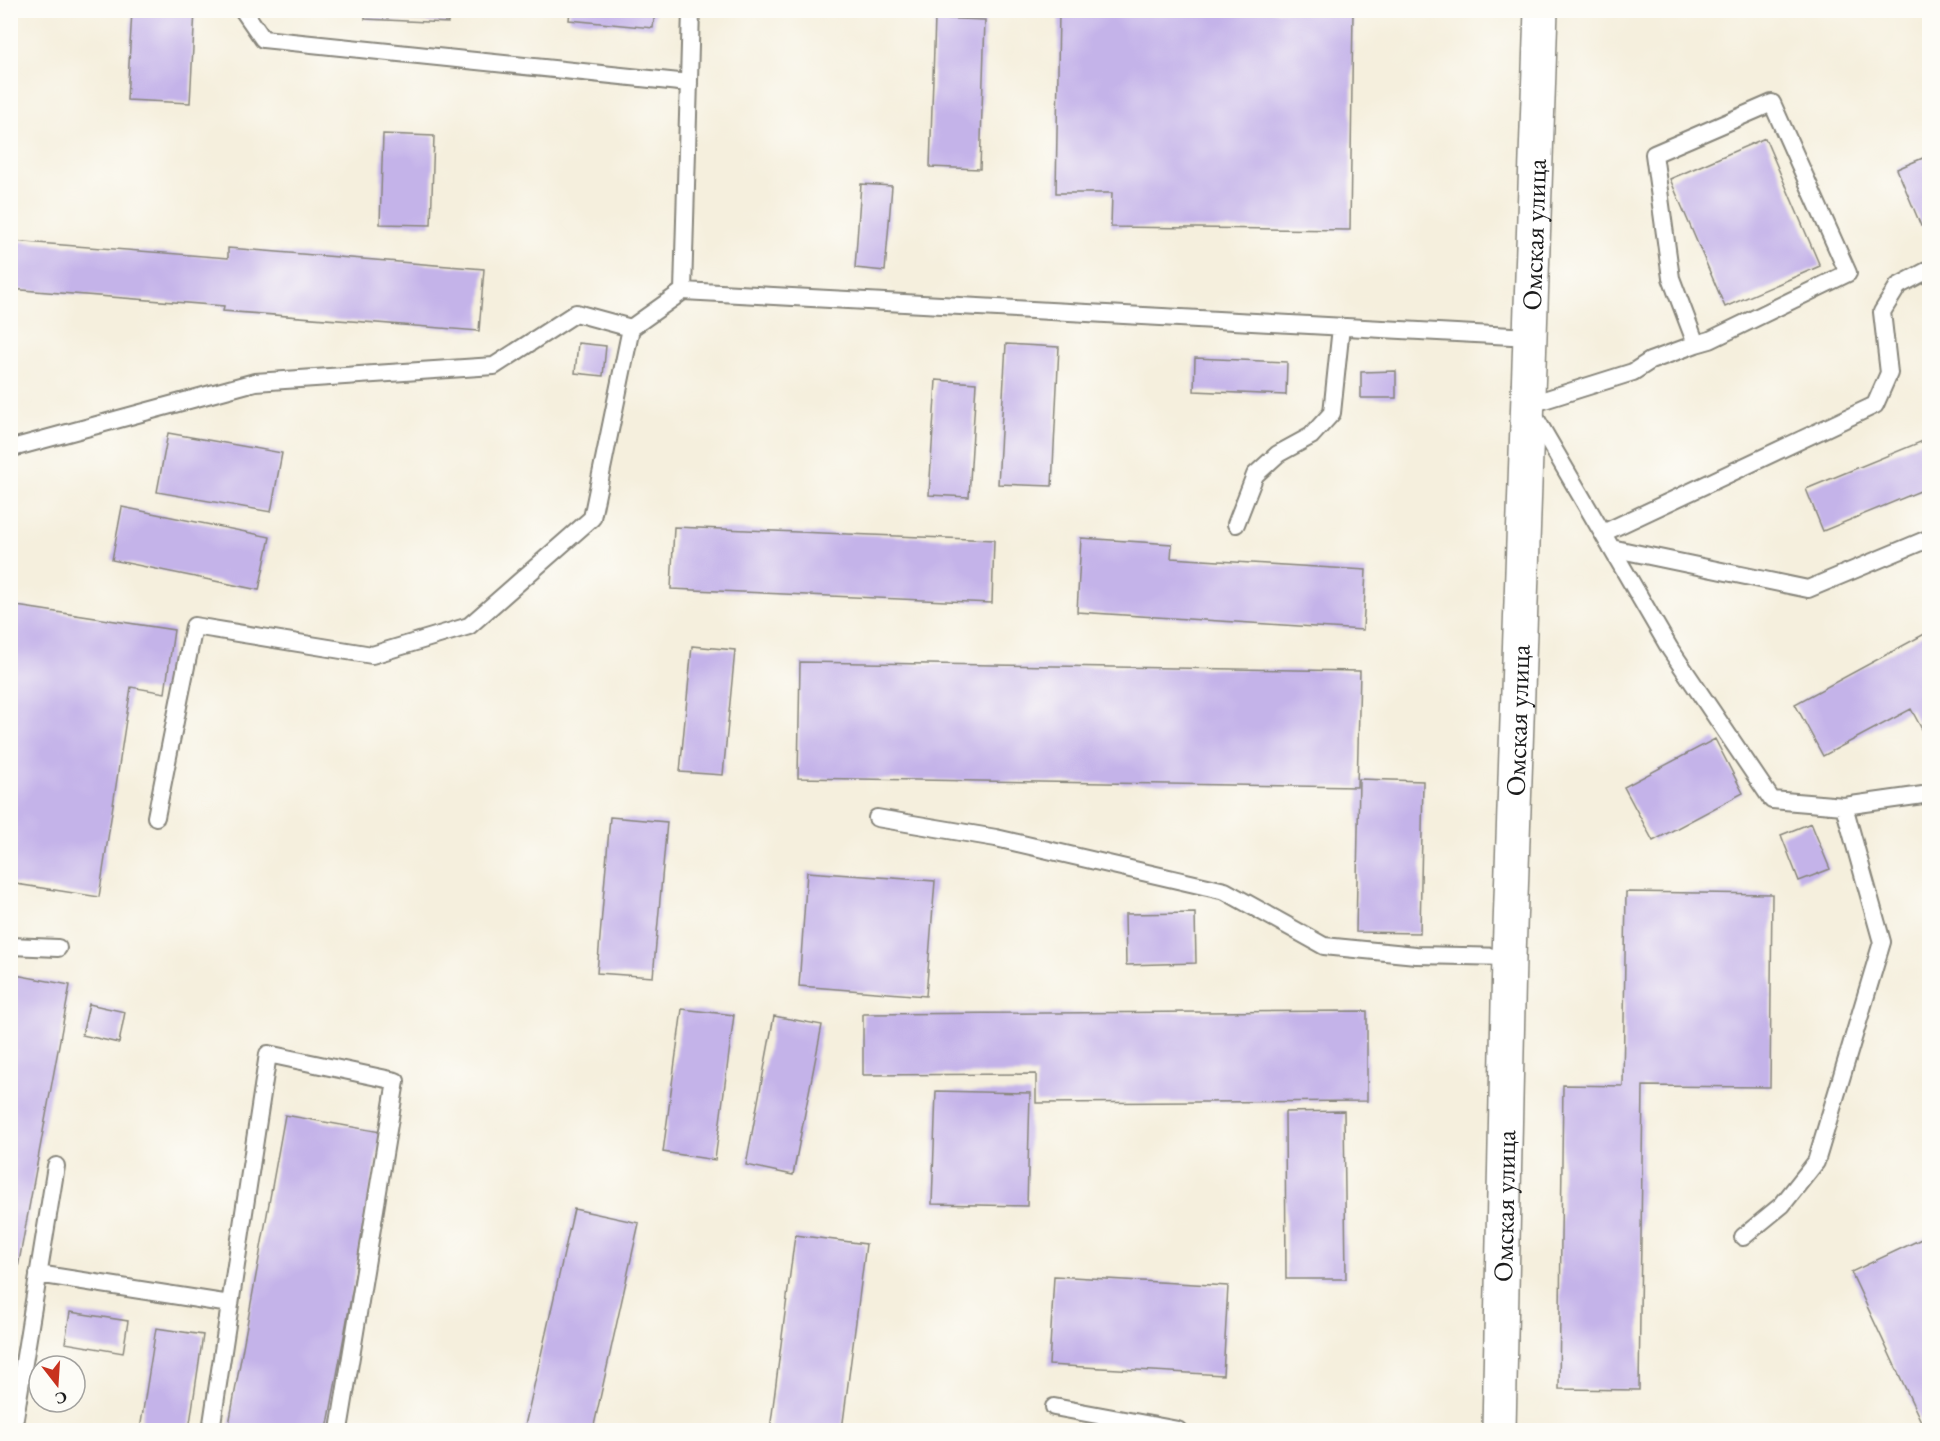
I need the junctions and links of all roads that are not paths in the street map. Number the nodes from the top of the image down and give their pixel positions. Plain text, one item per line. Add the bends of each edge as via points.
1 (243, 10) edge
2 (691, 10) edge
3 (1541, 10) edge
4 (689, 83) junction
5 (1929, 269) edge
6 (683, 291) junction
7 (1341, 327) junction
8 (631, 328) junction
9 (1530, 337) junction
10 (1696, 344) junction
11 (1528, 405) junction
12 (16, 447) dead end
13 (1236, 524) dead end
14 (1929, 538) edge
15 (1607, 541) junction
16 (1929, 794) edge
17 (1844, 806) junction
18 (156, 817) dead end
19 (877, 818) dead end
20 (10, 946) edge
21 (58, 948) dead end
22 (1509, 957) junction
23 (56, 1166) dead end
24 (1743, 1237) dead end
25 (38, 1274) junction
26 (230, 1304) junction
27 (1053, 1407) dead end
28 (13, 1431) edge
29 (211, 1431) edge
30 (339, 1431) edge
31 (1178, 1431) edge
32 (1499, 1431) edge

1 - 4 lane via 263,39
2 - 4 lane
3 - 9 main road, Омская улица
4 - 6 lane
5 - 15 lane via 1898,286 1882,312 1889,373 1875,405
6 - 7 lane
6 - 8 lane
7 - 9 lane
7 - 13 lane via 1332,413 1311,436 1278,454 1255,475
8 - 12 lane via 576,313 494,366 255,382
8 - 18 lane via 592,518 469,626 372,655 194,626
9 - 11 main road, Омская улица
10 - 10 lane via 1671,278 1654,154 1772,103 1848,273
10 - 11 lane via 1650,361 1633,372
11 - 15 lane
11 - 22 main road, Омская улица
14 - 15 lane via 1808,589
15 - 17 lane via 1670,650 1772,800
16 - 17 lane
17 - 24 lane via 1882,942 1816,1162 1782,1205
19 - 22 lane via 996,838 1225,891 1324,946 1416,956
20 - 21 lane
22 - 32 main road, Омская улица
23 - 25 lane
25 - 26 lane
25 - 28 lane
26 - 29 lane
26 - 30 lane via 268,1054 396,1081
27 - 31 lane

